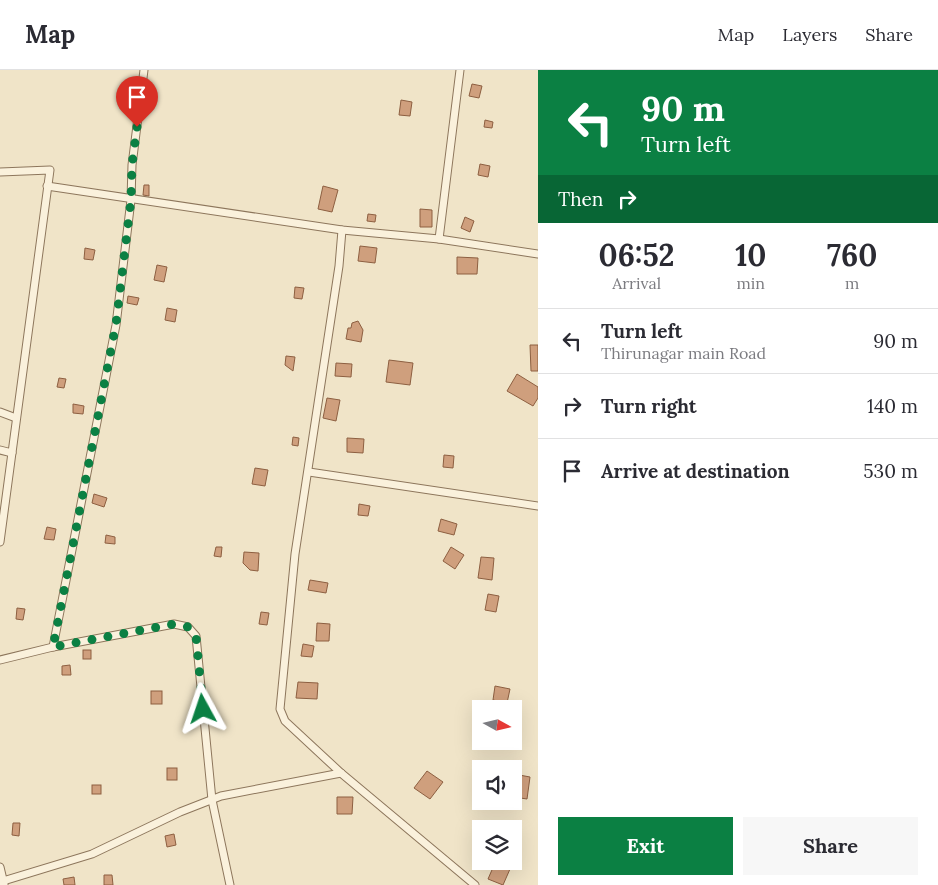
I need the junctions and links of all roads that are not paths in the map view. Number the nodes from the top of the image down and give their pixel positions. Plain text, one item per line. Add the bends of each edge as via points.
1 (144, 70) edge
2 (460, 70) edge
3 (0, 172) edge
4 (47, 186) junction
5 (131, 200) junction
6 (342, 230) junction
7 (439, 239) junction
8 (538, 254) edge
9 (0, 412) edge
10 (16, 418) junction
11 (0, 450) edge
12 (12, 453) junction
13 (308, 472) junction
14 (538, 506) edge
15 (0, 542) edge
16 (53, 647) junction
17 (0, 660) edge
18 (341, 773) junction
19 (212, 800) junction
20 (0, 867) edge
21 (2, 883) edge
22 (230, 885) edge
23 (475, 885) edge

1 - 5 street
2 - 7 street
3 - 4 street via 50,170
4 - 5 street
4 - 10 street
5 - 6 street
5 - 16 street via 116,324
6 - 7 street
6 - 13 street
7 - 8 street
9 - 10 street
10 - 12 street
11 - 12 street
12 - 15 street
13 - 14 street
13 - 18 street via 295,554 280,709 285,721
16 - 17 street
16 - 19 street via 174,624 188,627 196,636
18 - 19 street
18 - 23 street
19 - 21 street via 92,854
19 - 22 street
20 - 21 street

